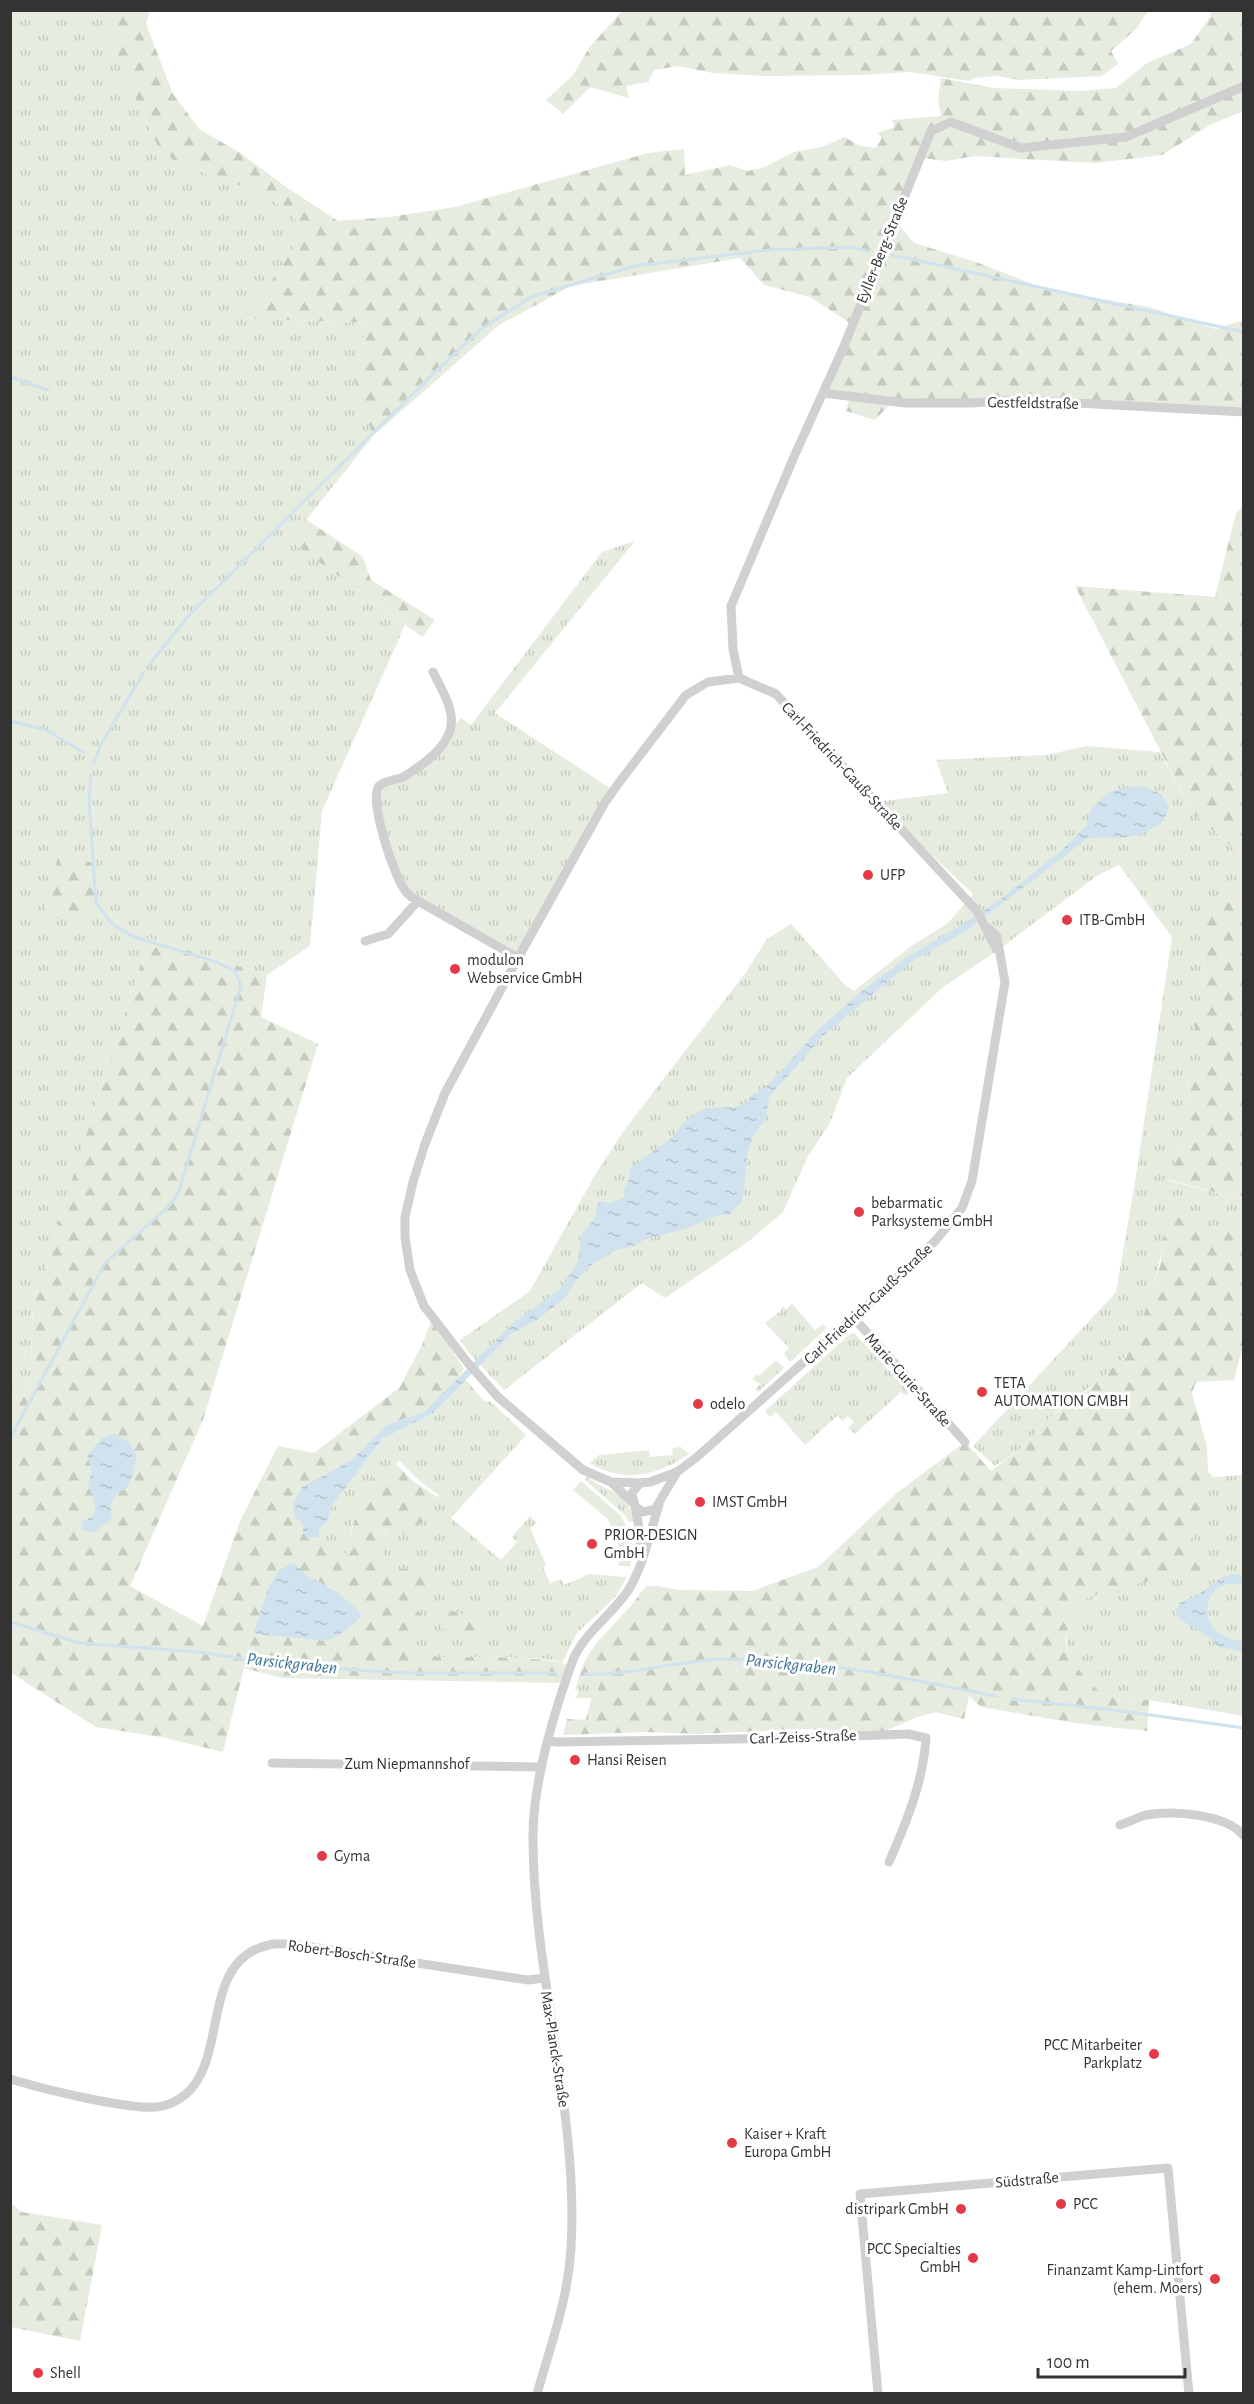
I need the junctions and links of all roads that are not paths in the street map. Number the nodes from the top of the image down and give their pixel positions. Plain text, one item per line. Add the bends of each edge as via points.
1 (1244, 86) edge
2 (823, 393) junction
3 (1244, 412) edge
4 (433, 672) dead end
5 (739, 678) junction
6 (418, 901) junction
7 (365, 941) dead end
8 (518, 958) junction
9 (853, 1317) junction
10 (965, 1442) dead end
11 (677, 1472) junction
12 (611, 1482) junction
13 (645, 1483) junction
14 (660, 1503) junction
15 (634, 1505) junction
16 (639, 1567) junction
17 (560, 1703) joint
18 (549, 1741) junction
19 (272, 1763) dead end
20 (542, 1767) junction
21 (1120, 1825) dead end
22 (1243, 1834) edge
23 (890, 1862) dead end
24 (544, 1978) junction
25 (10, 2079) edge
26 (537, 2394) edge
27 (878, 2394) edge
28 (1189, 2394) edge

1 - 2 street, Eyller-Berg-Straße via 1126,137 1021,148 951,122 931,130
2 - 3 street, Gestfeldstraße via 905,403 1020,400
2 - 5 street, Eyller-Berg-Straße via 732,606 733,649
4 - 6 street via 451,711 451,729 440,750 402,778 379,786 375,796 395,868 405,892
5 - 8 street, Carl-Friedrich-Gauß-Straße via 708,682 686,695 604,804
5 - 9 street, Carl-Friedrich-Gauß-Straße via 776,694 997,937 1005,982 969,1190 962,1208 936,1240
6 - 7 street via 388,934
6 - 8 street
8 - 12 street, Carl-Friedrich-Gauß-Straße via 438,1109 405,1217 410,1270 424,1306 498,1397 583,1470
9 - 10 street, Marie-Curie-Straße
9 - 11 street, Carl-Friedrich-Gauß-Straße via 756,1407
11 - 13 street, Carl-Friedrich-Gauß-Straße
11 - 14 street, Carl-Friedrich-Gauß-Straße
12 - 13 street, Carl-Friedrich-Gauß-Straße
12 - 15 street, Carl-Friedrich-Gauß-Straße
13 - 14 street via 658,1488
13 - 15 street via 632,1492
14 - 15 street via 647,1512
14 - 16 street, Carl-Friedrich-Gauß-Straße
15 - 16 street, Carl-Friedrich-Gauß-Straße via 641,1539
16 - 17 street, Carl-Friedrich-Gauß-Straße via 628,1590 582,1641
17 - 18 street, Max-Planck-Straße
18 - 20 street, Max-Planck-Straße
18 - 23 street, Carl-Zeiss-Straße via 908,1734 926,1737 925,1758 912,1807
19 - 20 street, Zum Niepmannshof
20 - 24 street, Max-Planck-Straße via 533,1843
21 - 22 street via 1146,1815 1170,1814 1214,1818
24 - 25 street, Robert-Bosch-Straße via 528,1980 292,1944 268,1945 249,1953 226,1980 204,2066 196,2083 182,2098 162,2106 130,2106
24 - 26 street, Max-Planck-Straße via 566,2114 572,2203 565,2299
27 - 28 street, Südstraße via 860,2194 1168,2168

